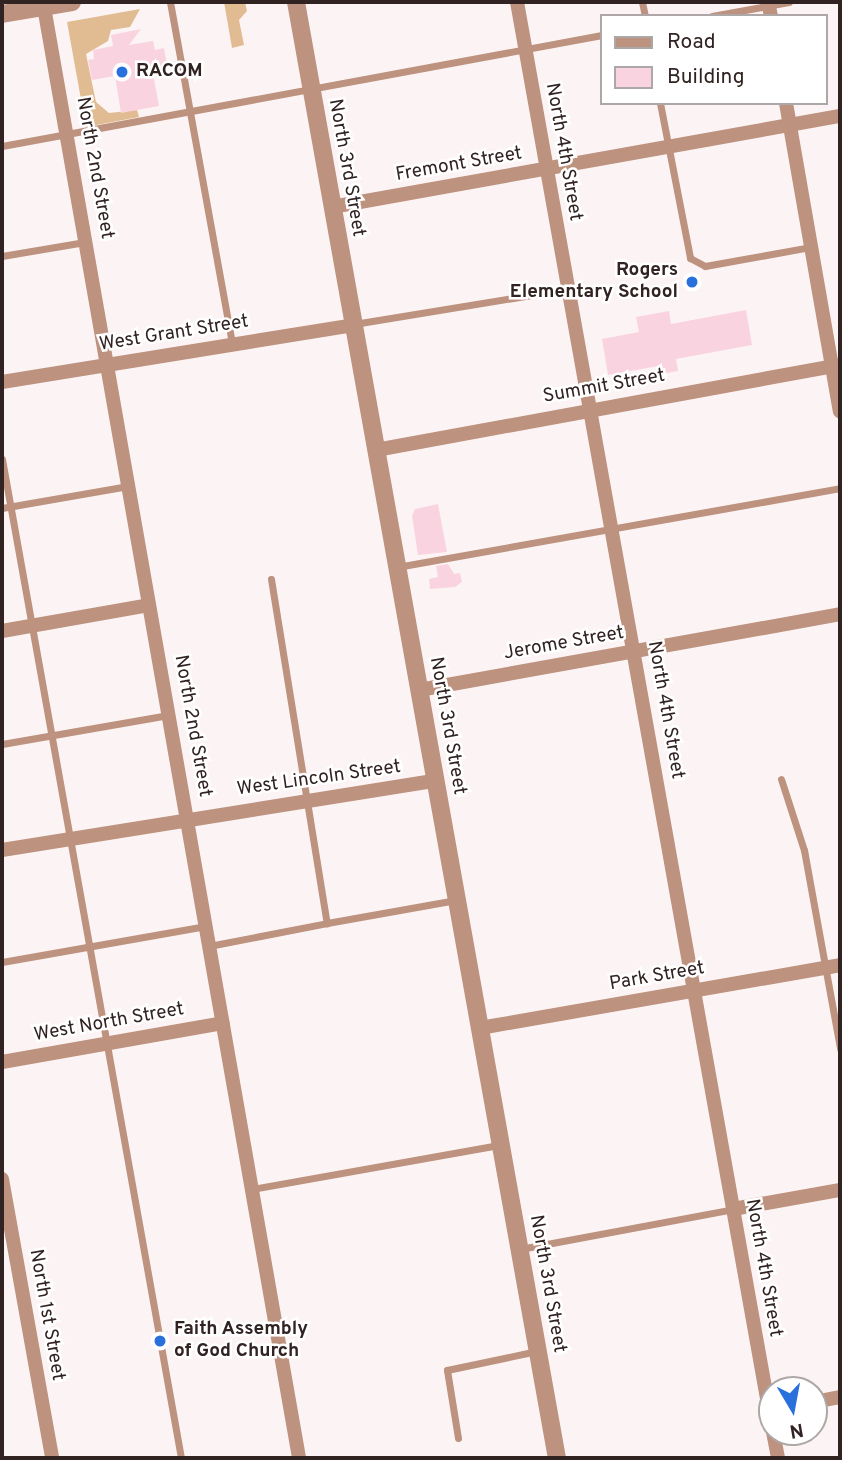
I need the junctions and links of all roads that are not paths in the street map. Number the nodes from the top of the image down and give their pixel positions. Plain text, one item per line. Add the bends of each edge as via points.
1 (72, 2) edge
2 (170, 2) edge
3 (296, 2) edge
4 (517, 2) edge
5 (789, 2) edge
6 (43, 4) edge
7 (769, 8) edge
8 (2, 14) edge
9 (726, 14) edge
10 (600, 36) edge
11 (525, 49) junction
12 (311, 88) junction
13 (660, 105) edge
14 (786, 105) edge
15 (190, 111) junction
16 (840, 116) edge
17 (790, 125) junction
18 (67, 134) junction
19 (2, 146) edge
20 (668, 147) junction
21 (546, 169) junction
22 (332, 207) junction
23 (85, 242) junction
24 (811, 247) junction
25 (2, 256) edge
26 (568, 289) junction
27 (353, 325) junction
28 (232, 344) junction
29 (107, 365) junction
30 (836, 366) edge
31 (2, 382) edge
32 (590, 409) junction
33 (840, 411) edge
34 (376, 450) junction
35 (2, 459) edge
36 (128, 486) junction
37 (840, 488) edge
38 (6, 508) edge
39 (611, 528) junction
40 (397, 567) junction
41 (271, 579) dead end
42 (149, 605) junction
43 (840, 614) edge
44 (32, 625) junction
45 (2, 631) edge
46 (635, 651) junction
47 (419, 690) junction
48 (169, 715) junction
49 (51, 735) junction
50 (2, 744) edge
51 (781, 779) dead end
52 (435, 781) junction
53 (308, 800) junction
54 (187, 818) junction
55 (69, 839) junction
56 (2, 850) edge
57 (457, 900) junction
58 (327, 923) junction
59 (206, 926) junction
60 (209, 946) junction
61 (89, 947) junction
62 (2, 962) edge
63 (833, 967) edge
64 (696, 990) junction
65 (223, 1023) junction
66 (480, 1028) junction
67 (106, 1044) junction
68 (840, 1049) edge
69 (2, 1062) edge
70 (501, 1145) junction
71 (2, 1179) edge
72 (252, 1189) junction
73 (840, 1190) edge
74 (4, 1206) edge
75 (733, 1209) junction
76 (519, 1249) junction
77 (538, 1351) junction
78 (765, 1376) edge
79 (458, 1438) dead end
80 (52, 1458) edge
81 (181, 1458) edge
82 (299, 1458) edge
83 (557, 1458) edge

1 - 6 street
2 - 15 lane
3 - 12 street, North 3rd Street
4 - 11 street, North 4th Street
5 - 7 lane
6 - 8 street
6 - 18 street, North 2nd Street
7 - 9 lane
10 - 11 lane
11 - 12 lane
11 - 21 street, North 4th Street
12 - 15 lane
12 - 22 street, North 3rd Street
13 - 20 lane
14 - 17 street
15 - 18 lane
15 - 28 lane
16 - 17 street, Fremont Street
17 - 20 street, Fremont Street
17 - 24 street
18 - 19 lane
18 - 23 street, North 2nd Street
20 - 21 street, Fremont Street
20 - 24 lane via 685,248 697,264
21 - 22 street, Fremont Street
21 - 26 street, North 4th Street
22 - 27 street, North 3rd Street
23 - 25 lane
23 - 29 street, North 2nd Street
24 - 30 street
26 - 27 lane
26 - 32 street, North 4th Street
27 - 28 street, West Grant Street
27 - 34 street, North 3rd Street
28 - 29 street, West Grant Street
29 - 31 street, West Grant Street
29 - 36 street, North 2nd Street
30 - 32 street, Summit Street
30 - 33 street
32 - 34 street, Summit Street
32 - 39 street, North 4th Street
34 - 40 street, North 3rd Street
35 - 38 lane
36 - 38 lane
36 - 42 street, North 2nd Street
37 - 39 lane
38 - 44 lane
39 - 40 lane
39 - 46 street, North 4th Street
40 - 47 street, North 3rd Street
41 - 53 lane
42 - 44 street
42 - 48 street, North 2nd Street
43 - 46 street, Jerome Street
44 - 45 street
44 - 49 lane
46 - 47 street, Jerome Street
46 - 64 street, North 4th Street
47 - 52 street, North 3rd Street
48 - 49 lane
48 - 54 street, North 2nd Street
49 - 50 lane
49 - 55 lane
51 - 63 lane via 804,849
52 - 53 street, West Lincoln Street
52 - 57 street, North 3rd Street
53 - 54 street, West Lincoln Street
53 - 58 lane
54 - 55 street, West Lincoln Street
54 - 59 street, North 2nd Street
55 - 56 street, West Lincoln Street
55 - 61 lane
57 - 58 lane
57 - 66 street, North 3rd Street
58 - 60 lane
59 - 60 street, North 2nd Street
59 - 61 lane
60 - 65 street, North 2nd Street
61 - 62 lane
61 - 67 lane
63 - 64 street, Park Street
63 - 68 lane
64 - 66 street, Park Street
64 - 75 street, North 4th Street
65 - 67 street, West North Street
65 - 72 street, North 2nd Street
66 - 70 street, North 3rd Street
67 - 69 street, West North Street
67 - 81 lane
70 - 72 lane
70 - 76 street, North 3rd Street
71 - 74 street, North 1st Street
72 - 82 street, North 2nd Street
73 - 75 street
74 - 80 street, North 1st Street
75 - 76 lane
75 - 78 street, North 4th Street
76 - 77 street, North 3rd Street
77 - 79 lane via 447,1370
77 - 83 street, North 3rd Street

